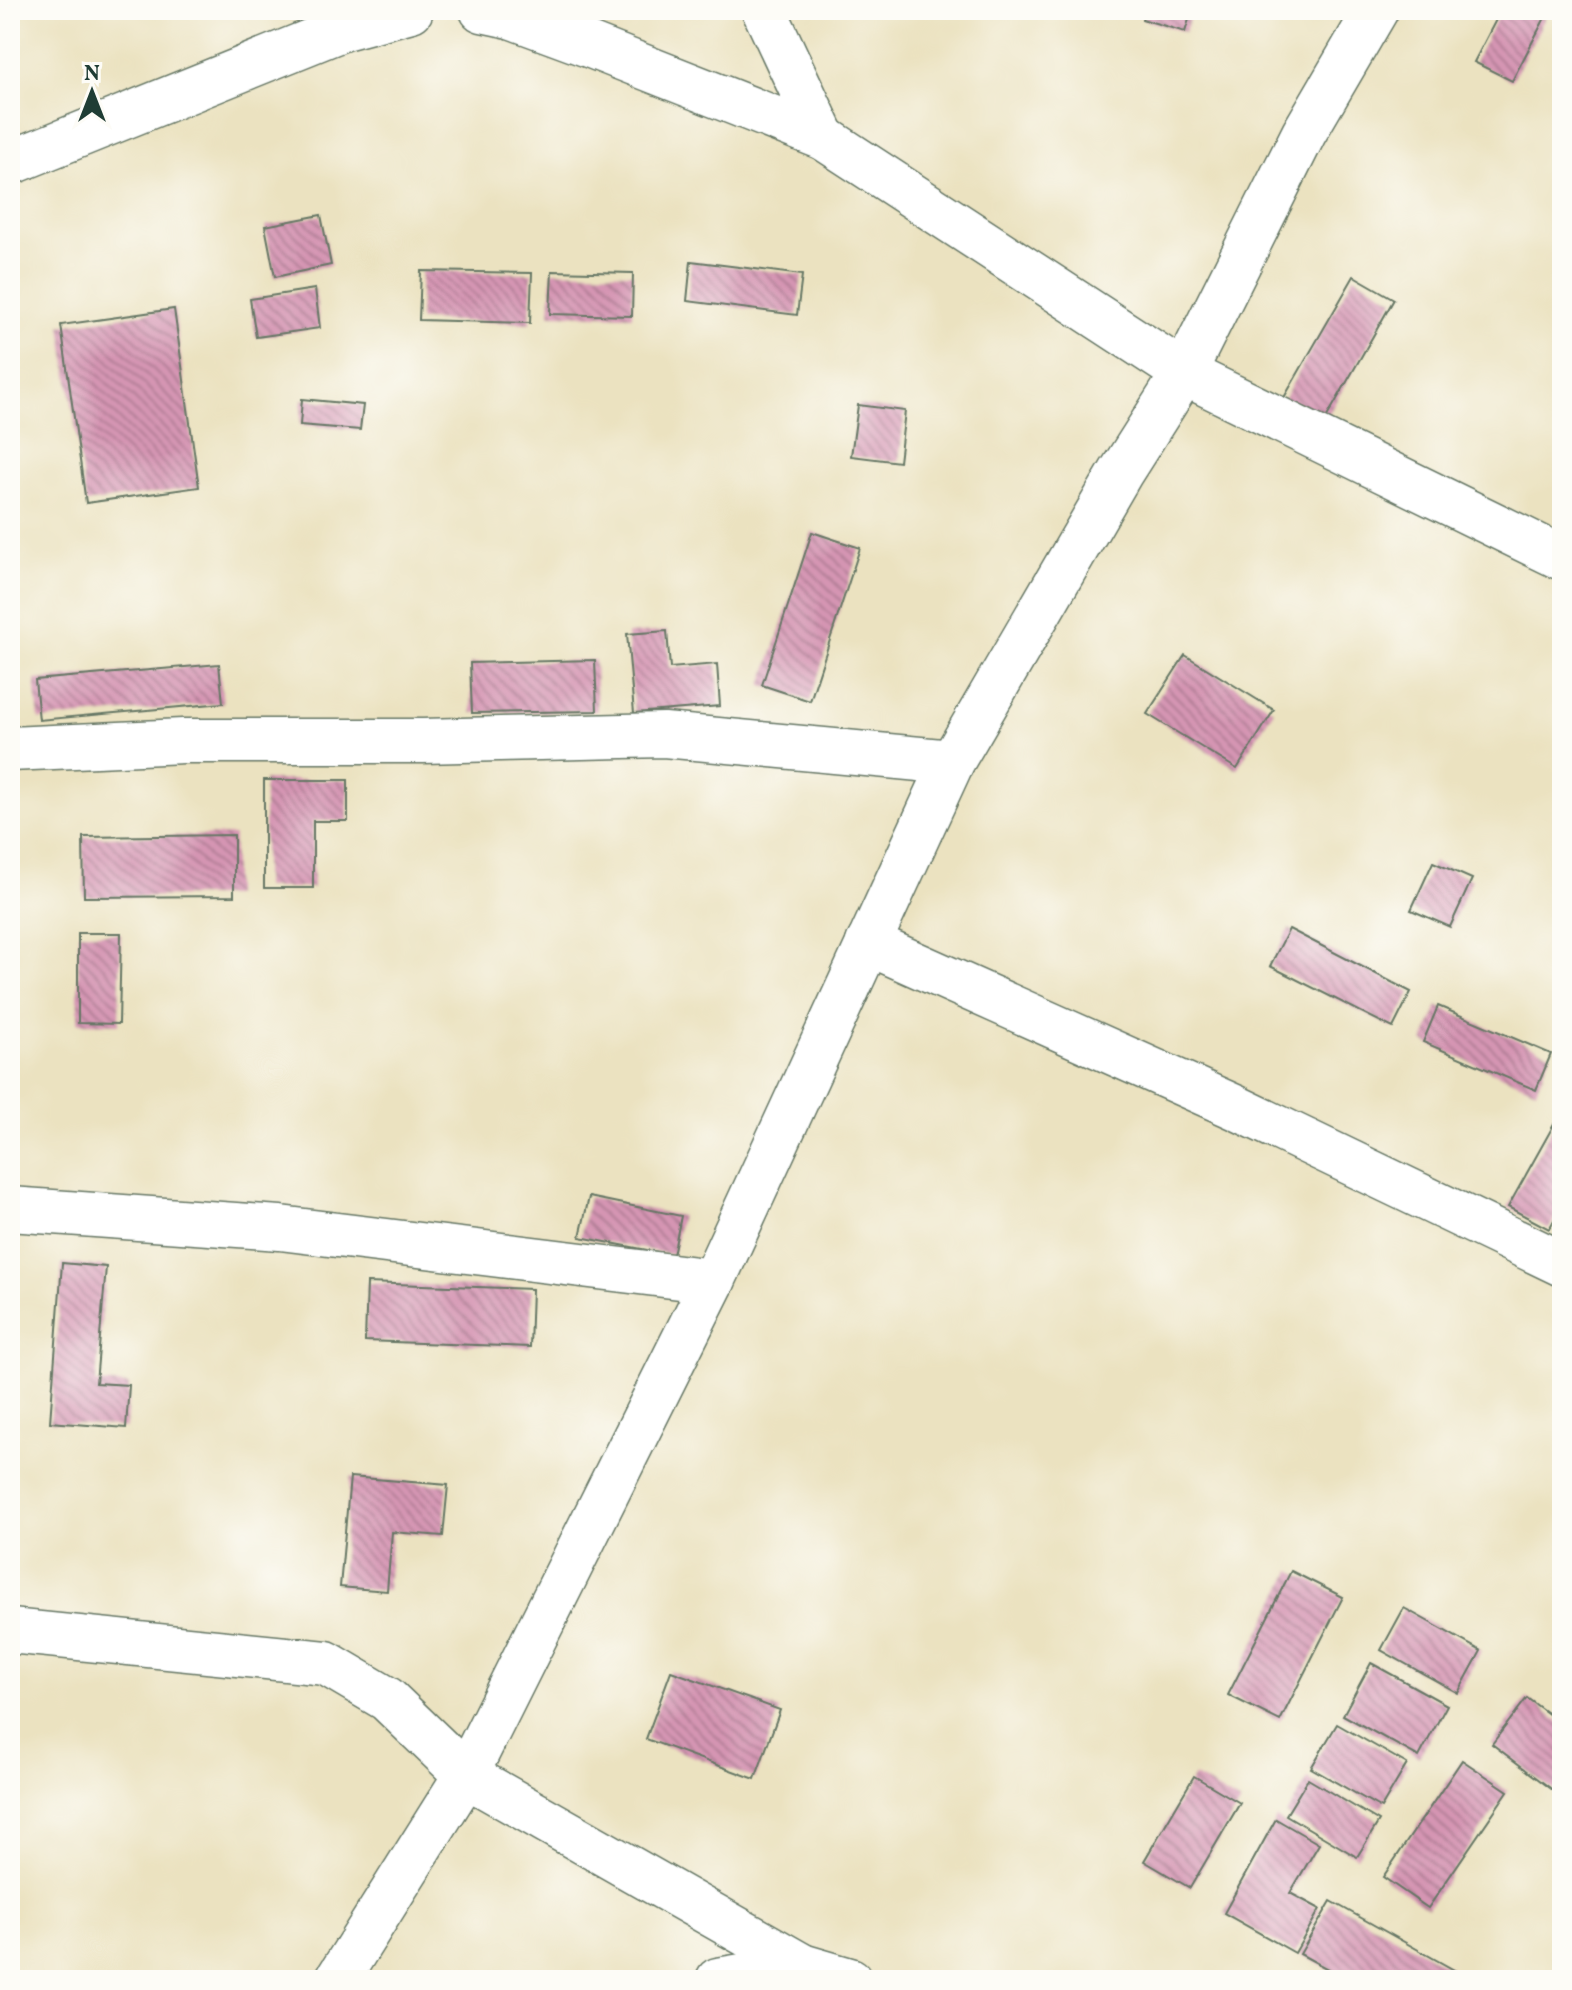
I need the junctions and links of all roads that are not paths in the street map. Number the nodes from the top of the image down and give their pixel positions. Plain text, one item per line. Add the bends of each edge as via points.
1 (411, 10) edge
2 (482, 10) edge
3 (764, 10) edge
4 (1376, 10) edge
5 (824, 138) junction
6 (10, 163) edge
7 (1184, 373) junction
8 (1562, 558) edge
9 (10, 749) edge
10 (952, 762) junction
11 (868, 943) junction
12 (10, 1209) edge
13 (1562, 1264) edge
14 (713, 1281) junction
15 (10, 1631) edge
16 (466, 1775) junction
17 (802, 1966) junction
18 (337, 1980) edge
19 (718, 1980) edge
20 (850, 1980) edge

1 - 6 street via 344,28
2 - 5 street via 586,44
3 - 5 street
4 - 7 street via 1304,133
5 - 7 street
7 - 8 street
7 - 10 street
9 - 10 street via 183,741 664,735
10 - 11 street
11 - 13 street via 1237,1108
11 - 14 street
12 - 14 street via 280,1228
14 - 16 street
15 - 16 street via 326,1663 387,1699
16 - 17 street
16 - 18 street
17 - 19 street
17 - 20 street

